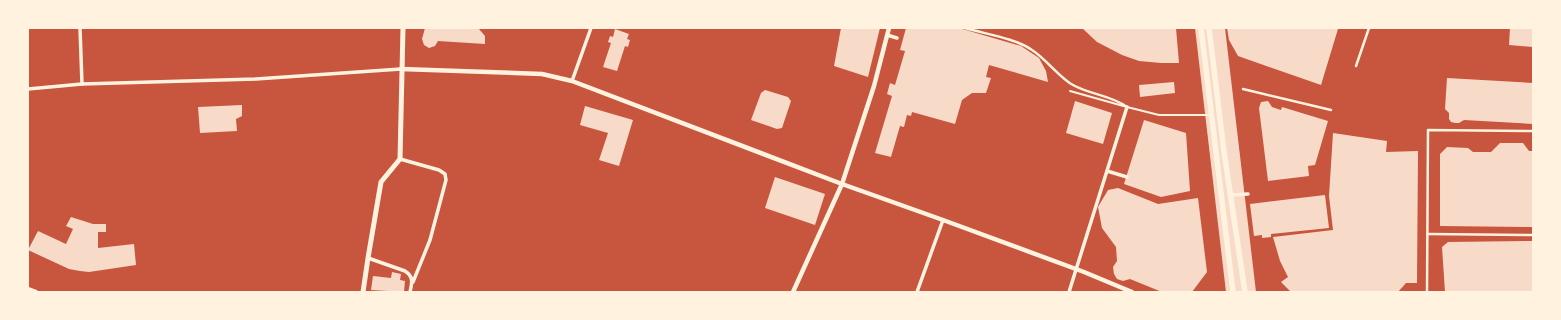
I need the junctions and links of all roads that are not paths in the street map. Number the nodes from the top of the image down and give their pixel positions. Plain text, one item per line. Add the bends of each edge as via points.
1 (80, 28) edge
2 (403, 28) edge
3 (591, 28) edge
4 (889, 28) edge
5 (965, 28) edge
6 (1201, 28) edge
7 (1209, 28) edge
8 (1369, 28) edge
9 (887, 36) junction
10 (897, 38) dead end
11 (1356, 66) dead end
12 (401, 69) junction
13 (572, 81) junction
14 (82, 84) junction
15 (28, 89) edge
16 (1243, 89) dead end
17 (1070, 91) dead end
18 (1126, 108) junction
19 (1331, 110) dead end
20 (1210, 115) junction
21 (1533, 131) edge
22 (400, 159) junction
23 (1107, 171) junction
24 (1126, 177) dead end
25 (842, 184) junction
26 (1248, 194) dead end
27 (1231, 195) junction
28 (943, 220) junction
29 (1428, 234) junction
30 (1533, 235) edge
31 (368, 258) junction
32 (1076, 270) junction
33 (412, 282) junction
34 (28, 289) edge
35 (36, 292) edge
36 (363, 292) edge
37 (410, 292) edge
38 (792, 292) edge
39 (917, 292) edge
40 (1069, 292) edge
41 (1132, 292) edge
42 (1232, 292) edge
43 (1245, 292) edge
44 (1427, 292) edge

1 - 14 street
2 - 12 main road
3 - 13 street
4 - 9 street
5 - 18 street via 1023,45 1077,88 1118,101
6 - 20 main road
7 - 27 main road
8 - 11 street
9 - 10 street
9 - 25 street via 874,86
12 - 13 street via 542,74
12 - 14 street via 256,79
12 - 22 main road
13 - 25 street
14 - 15 street
16 - 19 street
17 - 18 lane
18 - 20 lane via 1159,115
18 - 23 street
20 - 42 main road
21 - 29 street via 1428,130
22 - 31 main road via 381,182
22 - 33 street via 439,170 445,174 446,180 430,240
23 - 24 street
23 - 32 street
25 - 28 street
25 - 38 street
26 - 27 street
27 - 43 main road
28 - 32 street
28 - 39 street
29 - 30 street
29 - 44 street
31 - 33 street via 405,271 410,275
31 - 36 main road
32 - 40 street
32 - 41 street
33 - 37 street
34 - 35 street

